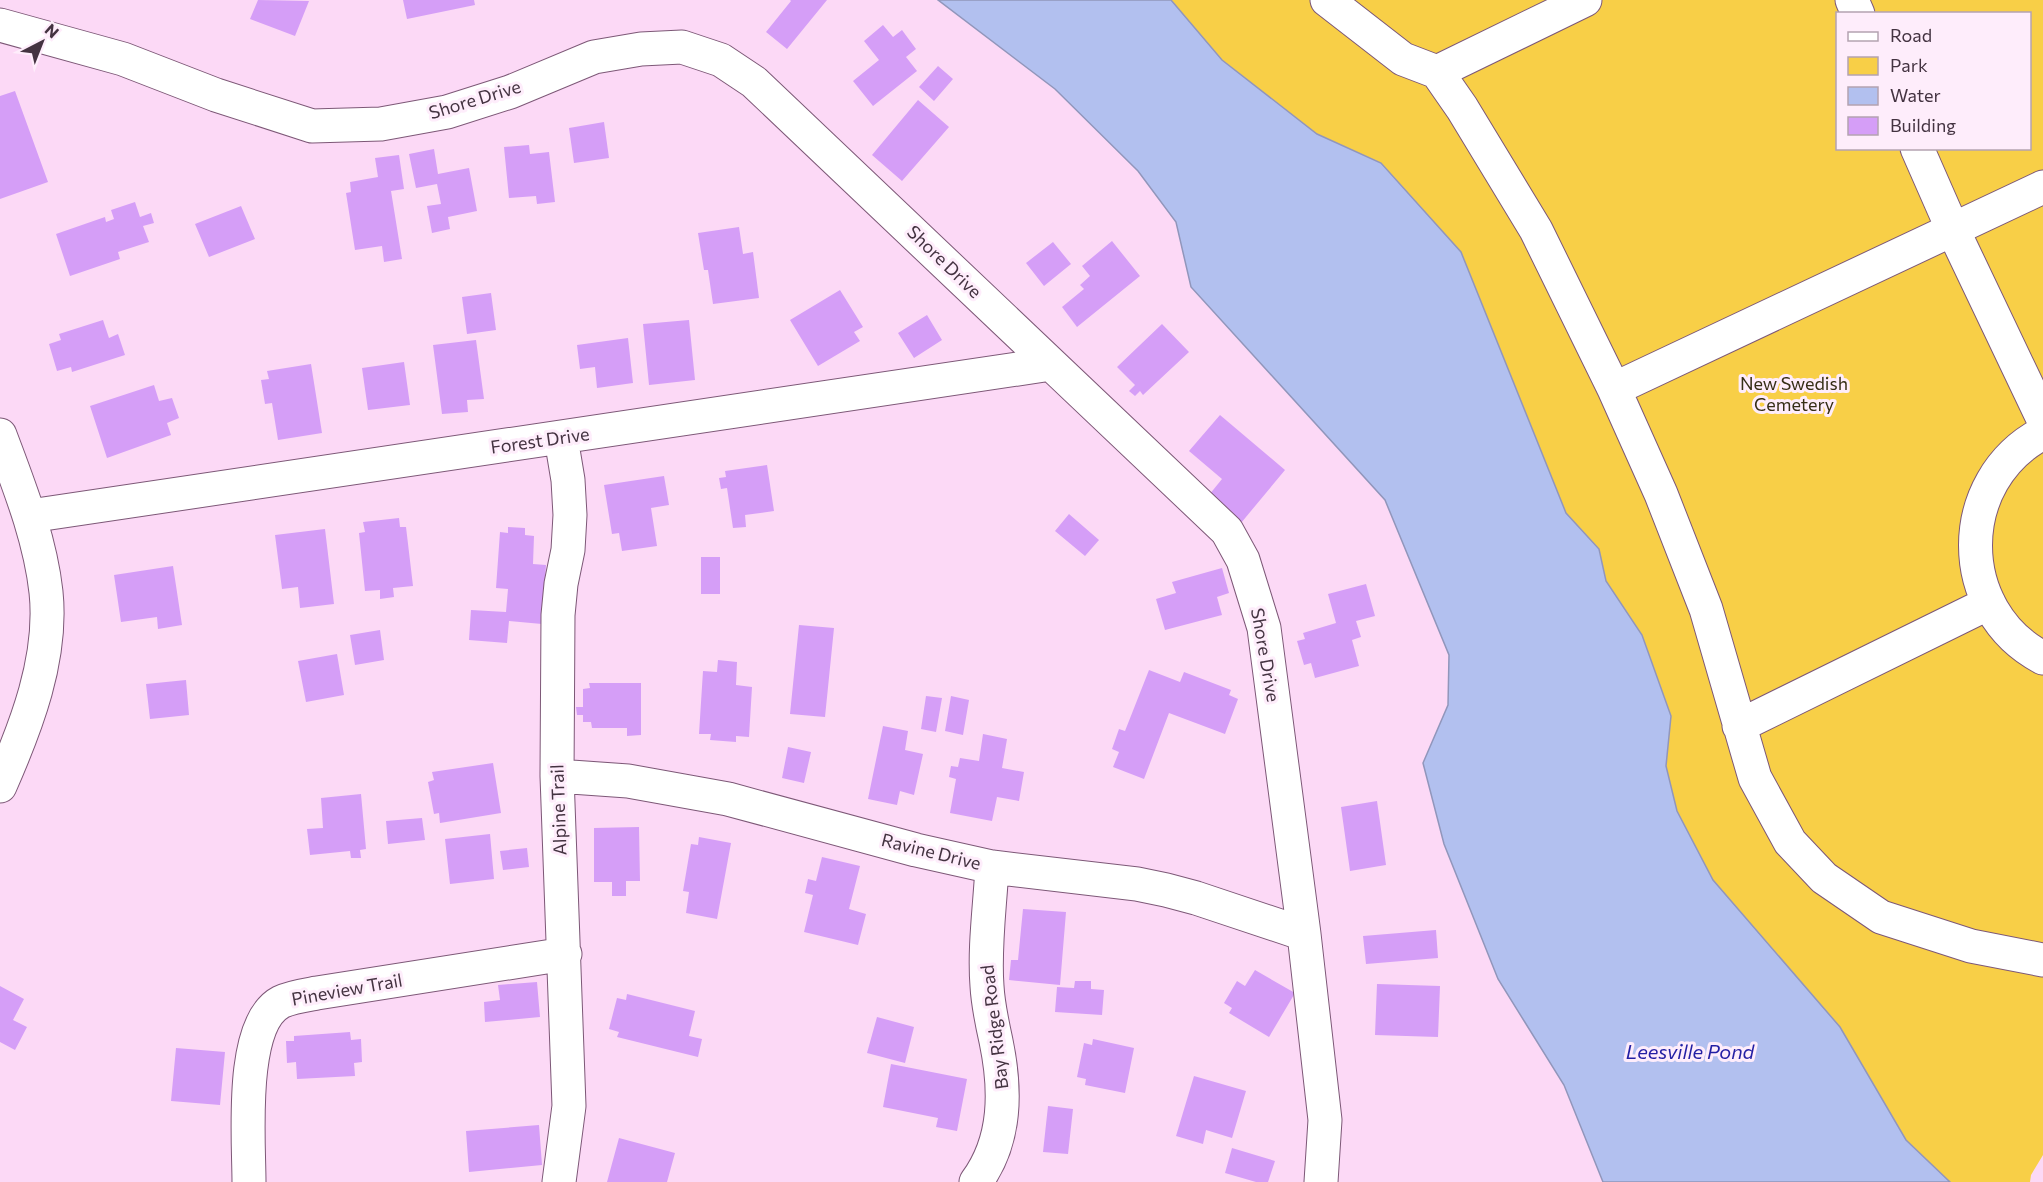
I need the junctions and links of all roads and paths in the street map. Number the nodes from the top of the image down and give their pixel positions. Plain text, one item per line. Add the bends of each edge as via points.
1 (1327, 0) edge
2 (1585, 0) edge
3 (0, 26) edge
4 (1437, 72) junction
5 (1918, 150) edge
6 (2043, 187) edge
7 (1953, 230) junction
8 (1051, 364) junction
9 (1614, 389) junction
10 (2043, 419) edge
11 (2043, 433) edge
12 (0, 435) edge
13 (561, 438) junction
14 (30, 516) junction
15 (1989, 603) junction
16 (2043, 658) edge
17 (1739, 726) junction
18 (556, 776) junction
19 (0, 786) edge
20 (992, 867) junction
21 (1304, 934) junction
22 (565, 954) junction
23 (2043, 960) edge
24 (249, 1182) edge
25 (560, 1182) edge
26 (976, 1182) edge
27 (1321, 1182) edge

1 - 4 street via 1403,59
2 - 4 street
3 - 8 street, Shore Drive via 123,59 312,126 381,124 447,112 510,92 594,57 682,47 721,60 754,82
4 - 9 street via 1536,230
5 - 7 street
6 - 7 street
7 - 9 street
7 - 10 street
8 - 13 street, Forest Drive
8 - 21 street, Shore Drive via 1227,531 1243,560 1264,628
9 - 17 street via 1706,609
11 - 15 street via 2008,460 1982,504 1975,554
12 - 14 street
13 - 14 street, Forest Drive
13 - 18 street, Alpine Trail via 570,515 558,615
14 - 19 street via 46,593 45,634 39,676 27,717
15 - 16 street via 2014,637
15 - 17 street
17 - 23 street via 1755,778 1790,842 1824,878 1881,917 1971,946
18 - 20 street, Ravine Drive via 628,781 728,800
18 - 22 street, Alpine Trail
20 - 21 street, Ravine Drive via 1166,890
20 - 26 street, Bay Ridge Road via 987,988 1003,1101 994,1151
21 - 27 street, Shore Drive via 1325,1120
22 - 24 street, Pineview Trail via 317,993 282,1002 262,1023 252,1053
22 - 25 street, Alpine Trail via 569,1106

